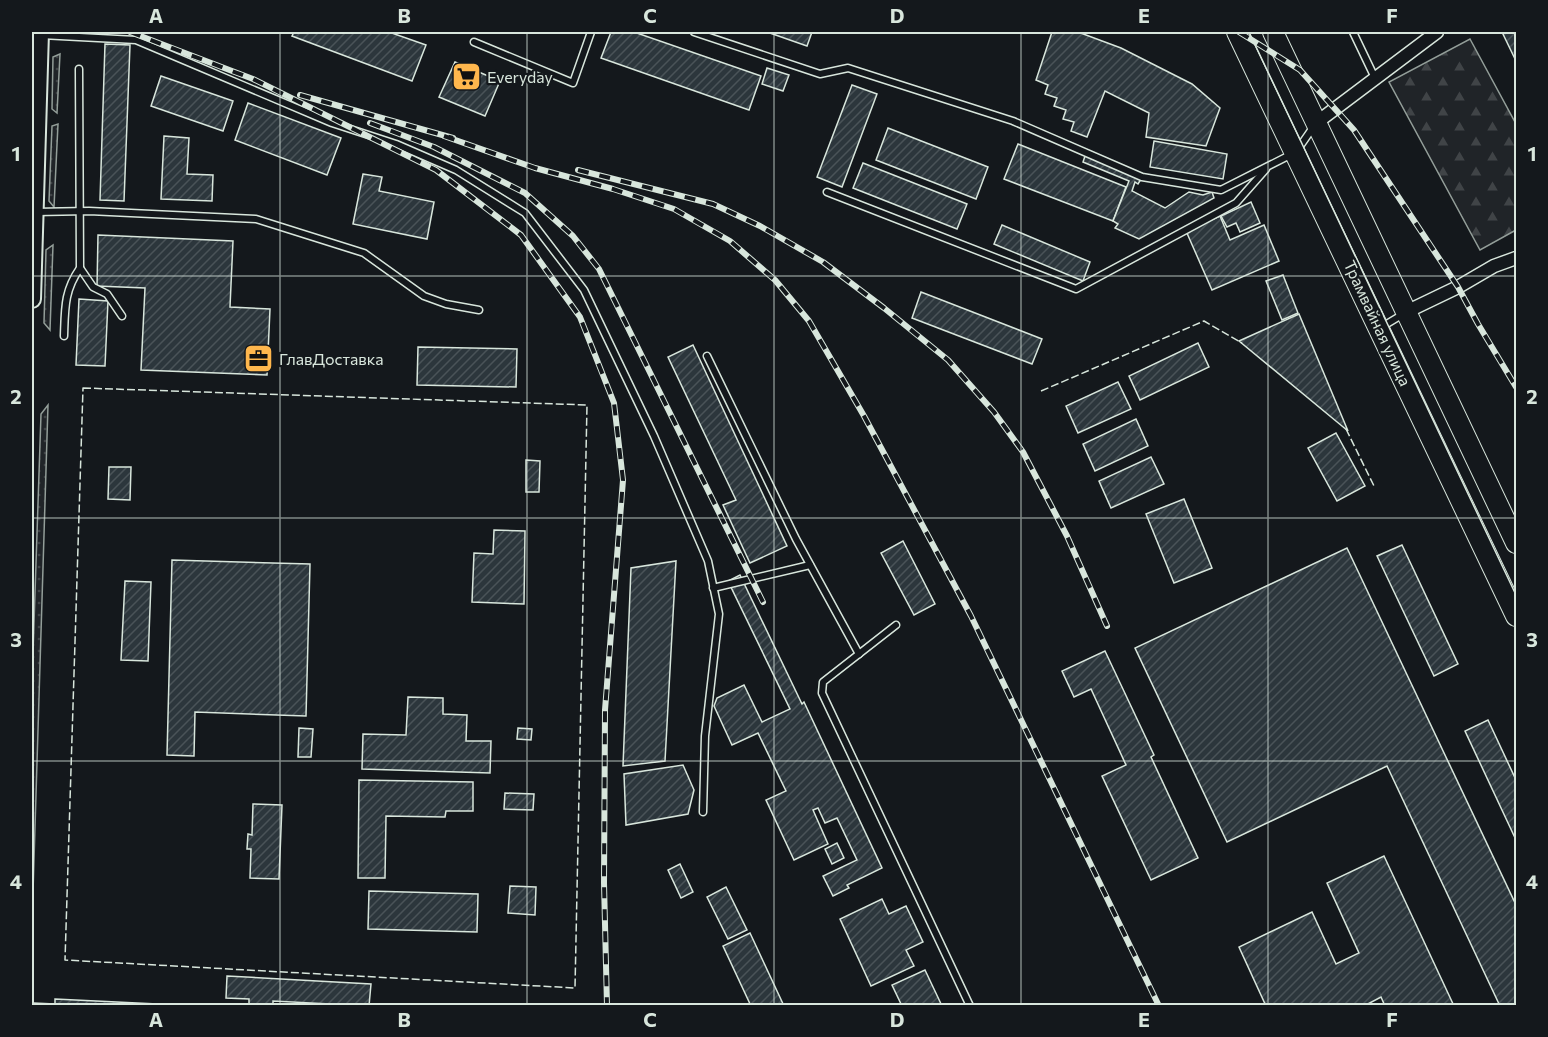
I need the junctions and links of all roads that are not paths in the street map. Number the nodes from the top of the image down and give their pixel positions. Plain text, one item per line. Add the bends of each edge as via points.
1 (591, 32) edge
2 (694, 32) edge
3 (1237, 32) edge
4 (1273, 32) edge
5 (1353, 32) edge
6 (1437, 32) edge
7 (40, 33) edge
8 (474, 42) dead end
9 (80, 69) dead end
10 (1376, 78) junction
11 (1317, 123) junction
12 (1296, 152) junction
13 (1269, 166) junction
14 (827, 192) dead end
15 (80, 211) junction
16 (34, 212) junction
17 (1516, 258) edge
18 (80, 268) junction
19 (32, 299) edge
20 (479, 310) dead end
21 (1406, 312) junction
22 (122, 316) dead end
23 (1380, 328) junction
24 (64, 336) dead end
25 (706, 356) dead end
26 (1516, 543) edge
27 (810, 565) junction
28 (713, 588) junction
29 (1516, 616) edge
30 (896, 625) dead end
31 (859, 654) junction
32 (703, 812) dead end
33 (970, 1005) edge

1 - 8 lane via 573,83
2 - 13 lane via 820,74 848,68 1002,118 1142,177 1221,190
3 - 12 main road, Трамвайная улица
4 - 11 main road, Трамвайная улица
5 - 10 lane
6 - 10 street
7 - 16 street
7 - 28 lane via 136,40 332,123 396,144 456,170 525,213 584,290 654,436 708,561
9 - 15 lane
10 - 11 street
11 - 12 lane
11 - 21 main road, Трамвайная улица
12 - 13 lane
12 - 23 main road, Трамвайная улица
13 - 14 lane via 1236,203 1076,289
15 - 16 lane
15 - 18 lane
15 - 20 lane via 256,219 364,253 424,296
16 - 19 street
17 - 21 street
18 - 22 lane via 93,287 107,294
18 - 24 lane via 70,282 66,298
21 - 23 lane
21 - 26 main road, Трамвайная улица
23 - 29 main road, Трамвайная улица
25 - 27 lane
27 - 28 lane
27 - 31 lane
28 - 32 lane via 718,614 705,736
30 - 31 lane
31 - 33 lane via 823,682 822,693

